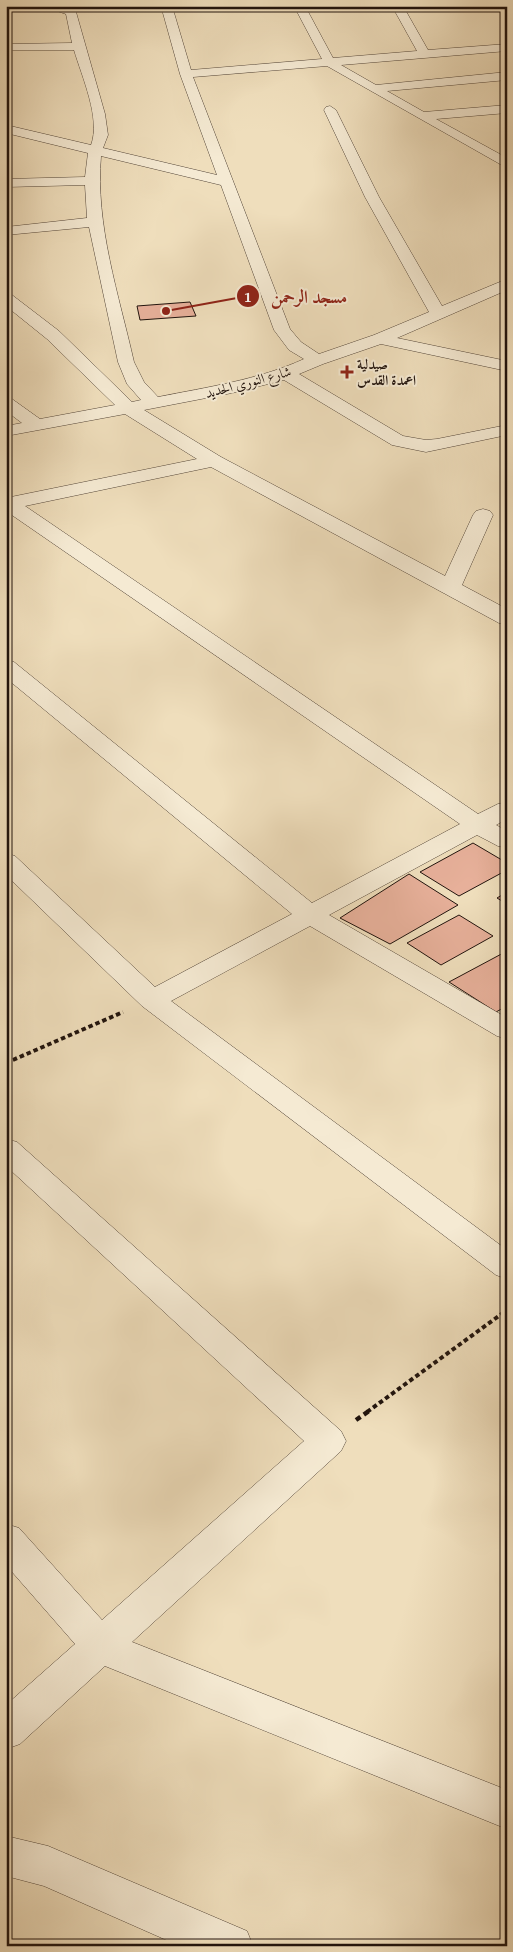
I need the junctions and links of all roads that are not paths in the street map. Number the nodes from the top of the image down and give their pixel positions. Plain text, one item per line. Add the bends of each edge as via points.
1 (166, 6) edge
2 (299, 6) edge
3 (397, 6) edge
4 (6, 7) edge
5 (79, 46) junction
6 (507, 46) edge
7 (6, 47) edge
8 (425, 55) junction
9 (330, 62) junction
10 (186, 74) junction
11 (507, 76) edge
12 (375, 89) junction
13 (507, 109) edge
14 (330, 110) dead end
15 (424, 116) junction
16 (6, 129) edge
17 (499, 144) dead end
18 (476, 147) junction
19 (95, 151) junction
20 (507, 164) edge
21 (92, 181) junction
22 (227, 182) junction
23 (6, 183) edge
24 (95, 222) junction
25 (6, 231) edge
26 (503, 289) edge
27 (6, 298) edge
28 (438, 314) junction
29 (380, 339) junction
30 (317, 360) junction
31 (507, 366) edge
32 (286, 374) junction
33 (6, 403) edge
34 (154, 403) junction
35 (128, 408) junction
36 (38, 426) junction
37 (507, 430) edge
38 (6, 431) edge
39 (214, 461) junction
40 (7, 504) edge
41 (483, 514) dead end
42 (451, 586) junction
43 (507, 618) edge
44 (6, 667) edge
45 (507, 809) edge
46 (476, 824) junction
47 (507, 841) edge
48 (8, 865) edge
49 (310, 915) junction
50 (152, 1000) junction
51 (507, 1030) edge
52 (6, 1149) edge
53 (507, 1267) edge
54 (6, 1540) edge
55 (102, 1647) junction
56 (6, 1731) edge
57 (507, 1810) edge
58 (6, 1856) edge
59 (231, 1946) edge

1 - 10 street
2 - 9 street
3 - 8 street
4 - 5 street via 69,10
5 - 7 street
5 - 19 street via 99,114 101,134
6 - 8 street
8 - 9 street
9 - 10 street
9 - 12 street
10 - 22 street
11 - 12 street
12 - 15 street
13 - 15 street
14 - 28 street via 372,197
15 - 18 street
16 - 19 street
17 - 18 street
18 - 20 street
19 - 21 street
19 - 22 street
21 - 23 street
21 - 24 street
22 - 30 street via 282,330 295,346
24 - 25 street
24 - 34 street via 126,362 136,384
26 - 28 street, شارع النوري الحديد
27 - 35 street via 53,335
28 - 29 street, شارع النوري الحديد
29 - 30 street, شارع النوري الحديد
29 - 31 street
30 - 32 street, شارع النوري الحديد
32 - 34 street, شارع النوري الحديد
32 - 37 street via 398,441 437,445
33 - 36 street
34 - 35 street, شارع النوري الحديد
35 - 36 street, شارع النوري الحديد
35 - 39 street
36 - 38 street, شارع النوري الحديد
39 - 40 street
39 - 42 street
40 - 46 street
41 - 42 street
42 - 43 street
44 - 49 street
45 - 46 street
46 - 47 street
46 - 49 street
48 - 50 street
49 - 50 street
49 - 51 street
50 - 53 street
52 - 55 street via 328,1441
54 - 55 street
55 - 56 street
55 - 57 street
58 - 59 street via 48,1866

